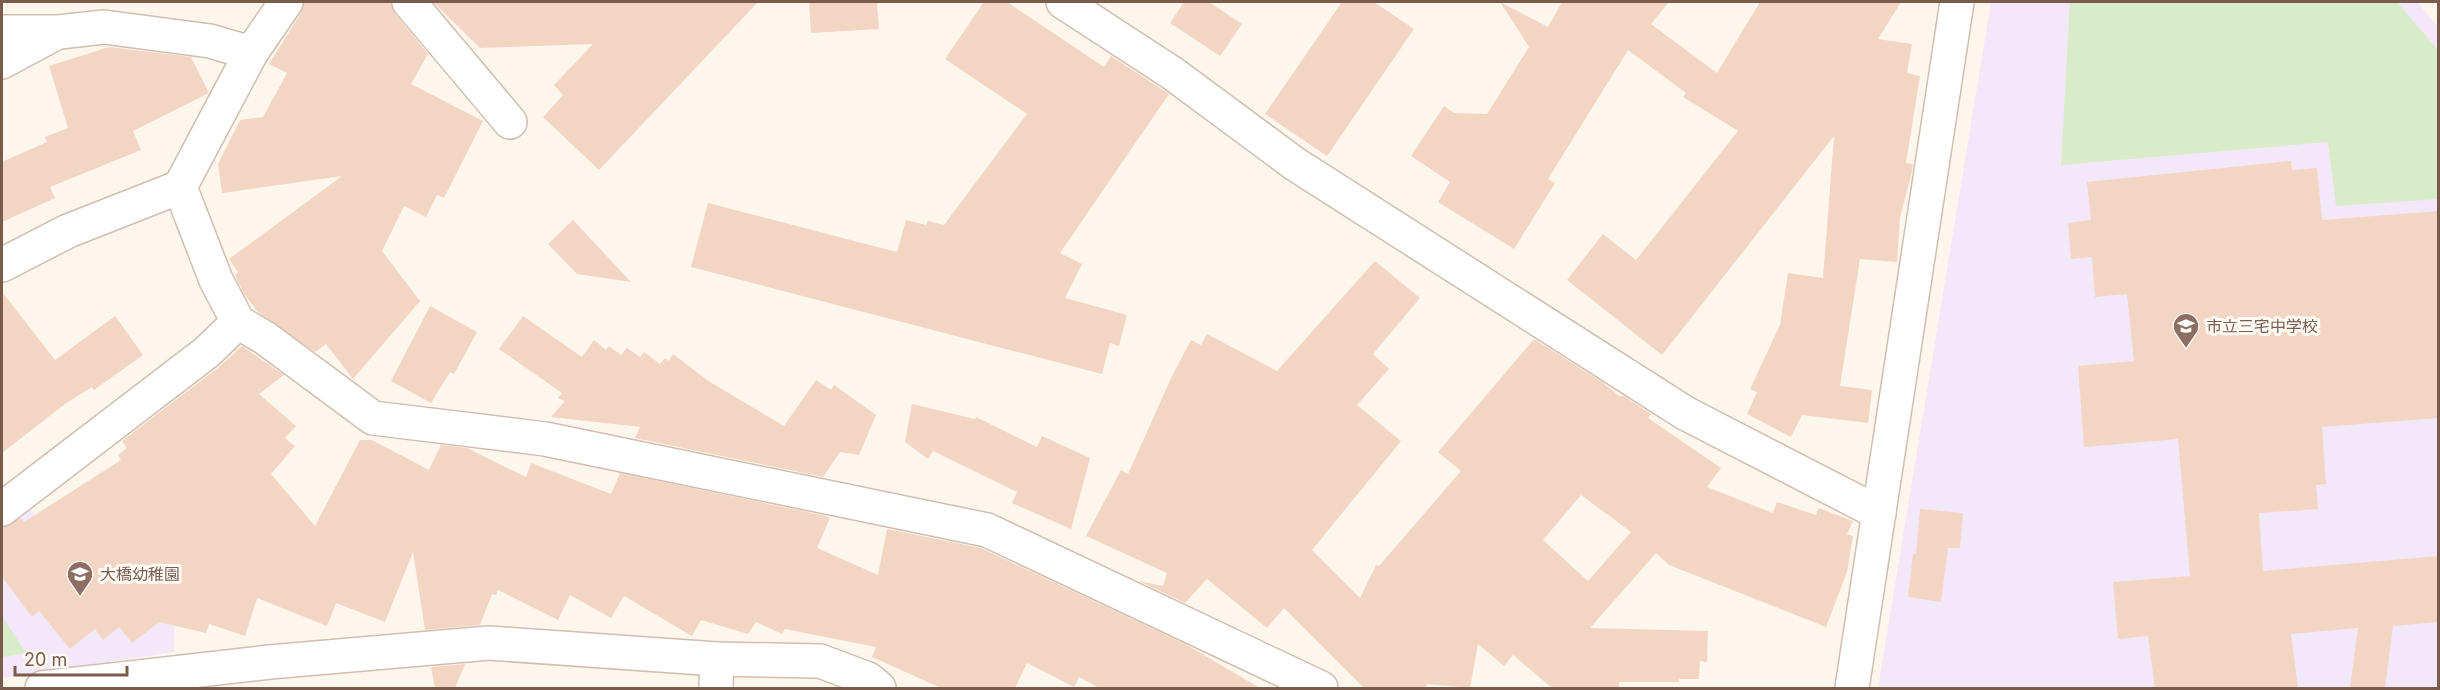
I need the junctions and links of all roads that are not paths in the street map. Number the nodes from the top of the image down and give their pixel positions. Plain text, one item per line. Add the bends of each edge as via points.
1 (286, 2) edge
2 (409, 2) edge
3 (1063, 2) edge
4 (1957, 2) edge
5 (2, 32) edge
6 (58, 32) junction
7 (251, 53) junction
8 (2, 62) edge
9 (510, 123) dead end
10 (180, 187) junction
11 (2, 265) edge
12 (238, 322) junction
13 (2, 509) edge
14 (1879, 513) junction
15 (716, 674) edge
16 (42, 688) edge
17 (879, 688) edge
18 (1322, 688) edge
19 (1852, 688) edge

1 - 7 street
2 - 9 street
3 - 14 street via 1172,73 1295,164 1685,413
4 - 14 street
5 - 6 street
6 - 7 street via 104,27 210,41
6 - 8 street
7 - 10 street
10 - 11 street via 68,231
10 - 12 street via 216,280
12 - 13 street via 207,352
12 - 18 street via 372,418 545,439 987,530
14 - 19 street
15 - 16 street via 489,643 270,662
15 - 17 street via 820,661 868,679

